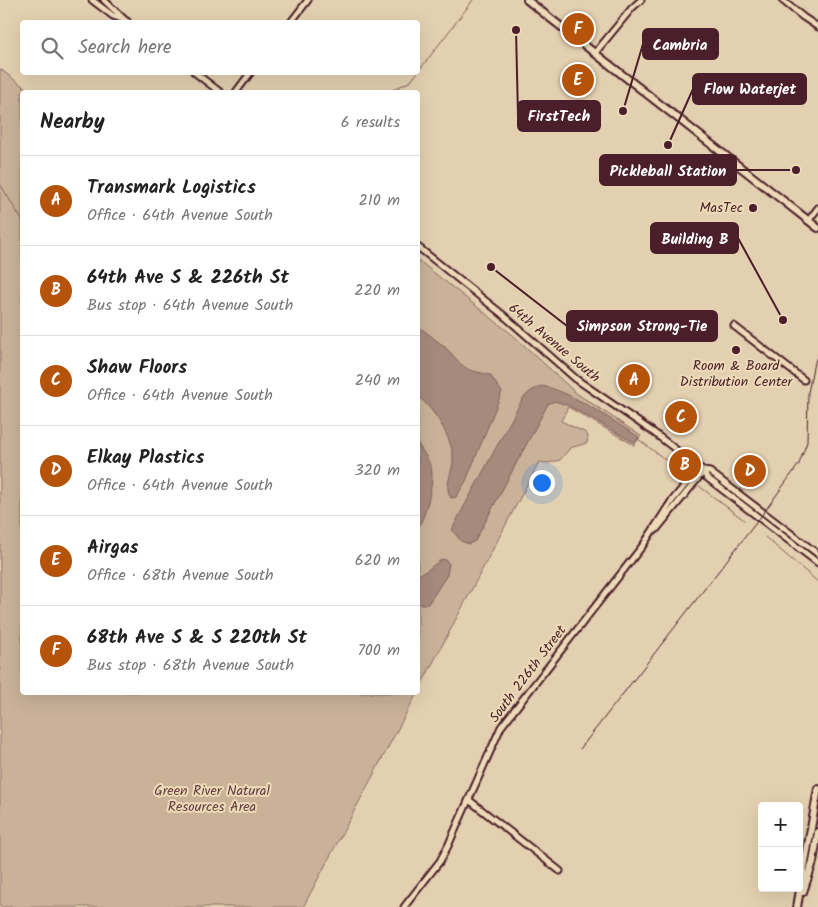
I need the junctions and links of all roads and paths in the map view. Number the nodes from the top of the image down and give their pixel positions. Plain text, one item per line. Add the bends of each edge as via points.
1 (92, 0) edge
2 (104, 0) edge
3 (308, 0) edge
4 (527, 0) edge
5 (641, 0) edge
6 (782, 0) edge
7 (123, 20) edge
8 (126, 20) edge
9 (292, 20) edge
10 (818, 26) edge
11 (595, 53) junction
12 (198, 75) edge
13 (250, 75) edge
14 (217, 90) edge
15 (238, 90) edge
16 (818, 208) edge
17 (809, 220) junction
18 (818, 228) edge
19 (420, 249) edge
20 (734, 326) dead end
21 (804, 380) dead end
22 (701, 469) junction
23 (818, 554) edge
24 (818, 564) edge
25 (818, 790) edge
26 (469, 800) junction
27 (818, 832) edge
28 (560, 871) dead end
29 (404, 907) edge
30 (798, 907) edge

1 - 7 street
2 - 8 street
3 - 9 street
4 - 11 main road
5 - 11 street
6 - 10 street
11 - 17 main road
12 - 14 street
13 - 15 street
16 - 17 street
17 - 18 main road
19 - 22 street, 64th Avenue South via 576,379 654,432
20 - 21 street
22 - 23 street, 64th Avenue South via 710,472
22 - 24 street, 64th Avenue South via 706,477
22 - 26 street, South 226th Street via 671,502 644,544 501,727
25 - 30 main road
26 - 28 street
26 - 29 street, South 226th Street via 440,860
27 - 30 main road via 813,862

